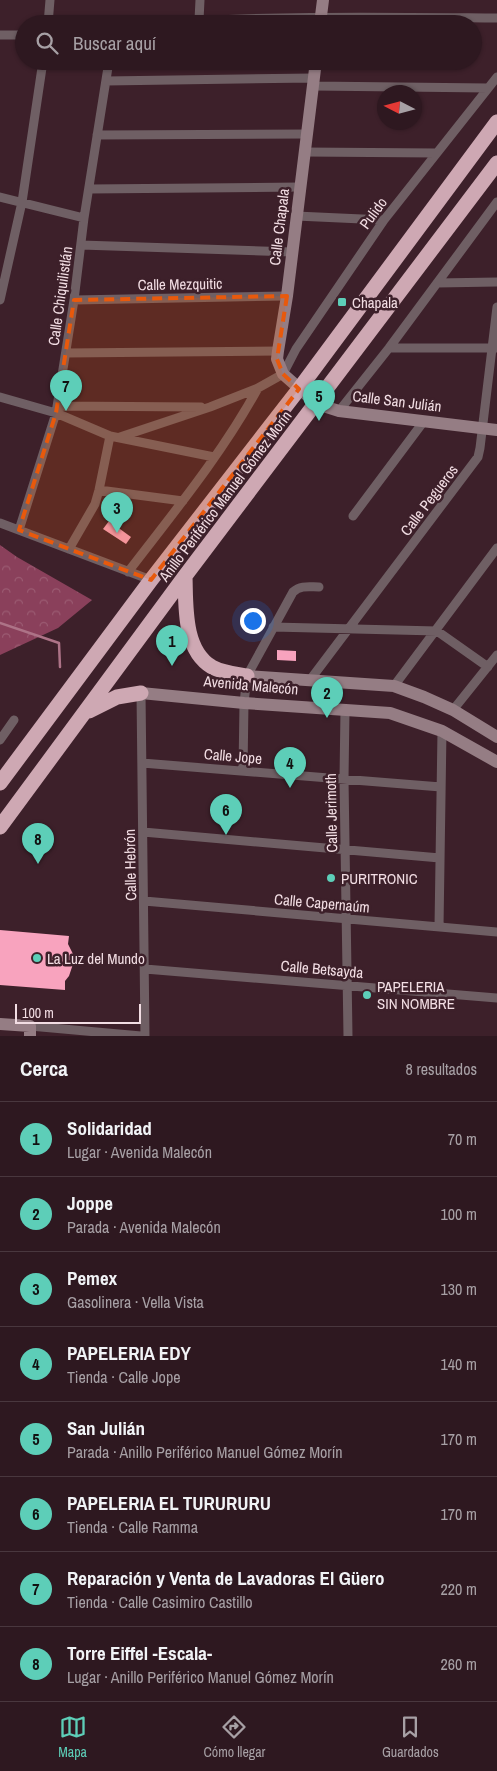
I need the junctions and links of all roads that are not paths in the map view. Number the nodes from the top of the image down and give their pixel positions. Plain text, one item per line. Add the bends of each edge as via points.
1 (50, 0) edge
2 (200, 0) edge
3 (323, 0) edge
4 (49, 15) edge
5 (199, 15) edge
6 (322, 15) edge
7 (482, 18) edge
8 (497, 18) edge
9 (0, 35) edge
10 (15, 35) edge
11 (42, 70) edge
12 (108, 70) edge
13 (315, 70) edge
14 (497, 77) edge
15 (106, 81) junction
16 (313, 82) junction
17 (488, 88) junction
18 (497, 122) edge
19 (307, 134) junction
20 (97, 135) junction
21 (304, 152) junction
22 (437, 153) junction
23 (497, 163) edge
24 (300, 187) junction
25 (90, 189) junction
26 (0, 197) edge
27 (22, 202) junction
28 (497, 202) edge
29 (494, 212) edge
30 (296, 216) junction
31 (84, 218) junction
32 (384, 220) junction
33 (81, 245) junction
34 (292, 252) junction
35 (497, 282) edge
36 (437, 283) junction
37 (287, 296) junction
38 (0, 300) edge
39 (74, 300) junction
40 (497, 307) edge
41 (390, 348) junction
42 (495, 348) edge
43 (278, 351) junction
44 (66, 353) junction
45 (283, 374) junction
46 (258, 388) junction
47 (299, 389) junction
48 (0, 397) edge
49 (317, 404) junction
50 (210, 407) junction
51 (56, 409) junction
52 (339, 411) junction
53 (424, 421) junction
54 (482, 428) junction
55 (497, 430) edge
56 (110, 436) junction
57 (120, 437) junction
58 (214, 457) junction
59 (99, 490) junction
60 (183, 501) junction
61 (354, 516) dead end
62 (0, 523) edge
63 (19, 530) junction
64 (497, 548) edge
65 (69, 549) junction
66 (128, 572) junction
67 (185, 576) junction
68 (150, 580) junction
69 (319, 588) dead end
70 (273, 627) junction
71 (349, 628) junction
72 (437, 631) junction
73 (497, 655) edge
74 (488, 667) junction
75 (247, 676) junction
76 (310, 680) junction
77 (394, 686) junction
78 (142, 693) junction
79 (244, 703) junction
80 (345, 710) junction
81 (453, 710) junction
82 (86, 712) junction
83 (14, 720) dead end
84 (442, 731) junction
85 (497, 737) edge
86 (0, 740) edge
87 (497, 762) edge
88 (142, 763) junction
89 (243, 771) junction
90 (344, 779) junction
91 (0, 783) edge
92 (441, 787) junction
93 (0, 827) edge
94 (143, 832) junction
95 (345, 850) junction
96 (440, 858) junction
97 (144, 901) junction
98 (346, 919) junction
99 (440, 927) junction
100 (497, 932) edge
101 (144, 969) junction
102 (347, 985) junction
103 (497, 998) edge
104 (0, 1024) edge
105 (30, 1031) edge
106 (141, 1036) edge
107 (145, 1036) edge
108 (348, 1036) edge

1 - 4 street
2 - 5 street
3 - 6 main road
7 - 8 street
9 - 10 street
11 - 27 street
12 - 15 street, Calle Chiquilistlán
13 - 16 main road, Calle Chapala
14 - 17 street, Pulido
15 - 16 street
15 - 20 street, Calle Chiquilistlán
16 - 17 street
16 - 19 main road, Calle Chapala
17 - 22 street, Pulido
18 - 47 highway, Anillo Periférico Manuel Gómez Morín
19 - 20 street
19 - 21 main road, Calle Chapala
20 - 25 street, Calle Chiquilistlán
21 - 22 street
21 - 24 main road, Calle Chapala
22 - 32 street, Pulido
23 - 49 highway, Anillo Periférico Manuel Gómez Morín
24 - 25 street
24 - 30 main road, Calle Chapala
25 - 31 street, Calle Chiquilistlán
26 - 27 street
27 - 31 street
27 - 38 street
28 - 29 street
29 - 36 street
30 - 32 street
30 - 34 main road, Calle Chapala
31 - 33 street, Calle Chiquilistlán
32 - 45 street, Pulido via 296,349
33 - 34 street
33 - 39 street, Calle Chiquilistlán
34 - 37 main road, Calle Chapala
35 - 36 street
36 - 41 street
37 - 39 street, Calle Mezquitic
37 - 43 main road, Calle Chapala
39 - 44 street, Calle Chiquilistlán
40 - 42 street, Calle Pegueros
41 - 42 street
41 - 52 street
42 - 54 street, Calle Pegueros
43 - 44 street
43 - 45 main road, Calle Chapala
44 - 51 street, Calle Chiquilistlán
45 - 46 street
45 - 47 main road
46 - 50 street
46 - 58 street
47 - 49 main road, Calle San Julián
47 - 68 highway, Anillo Periférico Manuel Gómez Morín
48 - 51 street
49 - 52 main road, Calle San Julián
49 - 67 highway, Anillo Periférico Manuel Gómez Morín
50 - 51 street
50 - 57 street
51 - 56 street
51 - 63 street, Calle Chiquilistlán
52 - 53 main road, Calle San Julián
53 - 54 main road, Calle San Julián
53 - 61 street
54 - 55 main road, Calle San Julián
54 - 71 street, Calle Pegueros via 480,448 473,465
56 - 57 street
56 - 59 street
57 - 58 street
58 - 60 street
59 - 60 street
59 - 65 street via 95,504
60 - 66 street
62 - 63 street
63 - 65 street
64 - 72 street
65 - 66 street
66 - 68 street
67 - 75 highway, Avenida Malecón via 193,644 201,657 212,667
67 - 82 highway, Anillo Periférico Manuel Gómez Morín
68 - 91 highway, Anillo Periférico Manuel Gómez Morín
69 - 70 street via 298,588 293,592
70 - 71 street
70 - 75 street
71 - 72 street
71 - 76 street, Calle Pegueros
72 - 74 street
72 - 77 street
73 - 74 street
74 - 81 street
75 - 76 main road, Avenida Malecón
75 - 79 street
76 - 77 main road, Avenida Malecón
77 - 81 main road, Avenida Malecón
78 - 79 main road, Avenida Malecón
78 - 82 highway, Avenida Malecón via 117,697
78 - 88 street, Calle Hebrón
79 - 80 main road, Avenida Malecón
79 - 89 street
80 - 84 main road, Avenida Malecón via 390,714
80 - 90 street, Calle Jerimoth
81 - 85 main road, Avenida Malecón
82 - 93 highway, Anillo Periférico Manuel Gómez Morín
83 - 86 street
84 - 87 main road, Avenida Malecón
84 - 92 street
88 - 89 street, Calle Jope
88 - 94 street, Calle Hebrón
89 - 90 street, Calle Jope
90 - 92 street, Calle Jope
90 - 95 street, Calle Jerimoth
92 - 96 street
94 - 95 street
94 - 97 street, Calle Hebrón
95 - 96 street
95 - 98 street, Calle Jerimoth
96 - 99 street
97 - 98 street, Calle Capernaúm
97 - 101 street, Calle Hebrón
98 - 99 street, Calle Capernaúm
98 - 102 street, Calle Jerimoth
99 - 100 street, Calle Capernaúm
101 - 102 street, Calle Betsayda
101 - 107 street, Calle Hebrón
102 - 103 street, Calle Betsayda
102 - 108 street, Calle Jerimoth
104 - 105 main road
105 - 106 street

